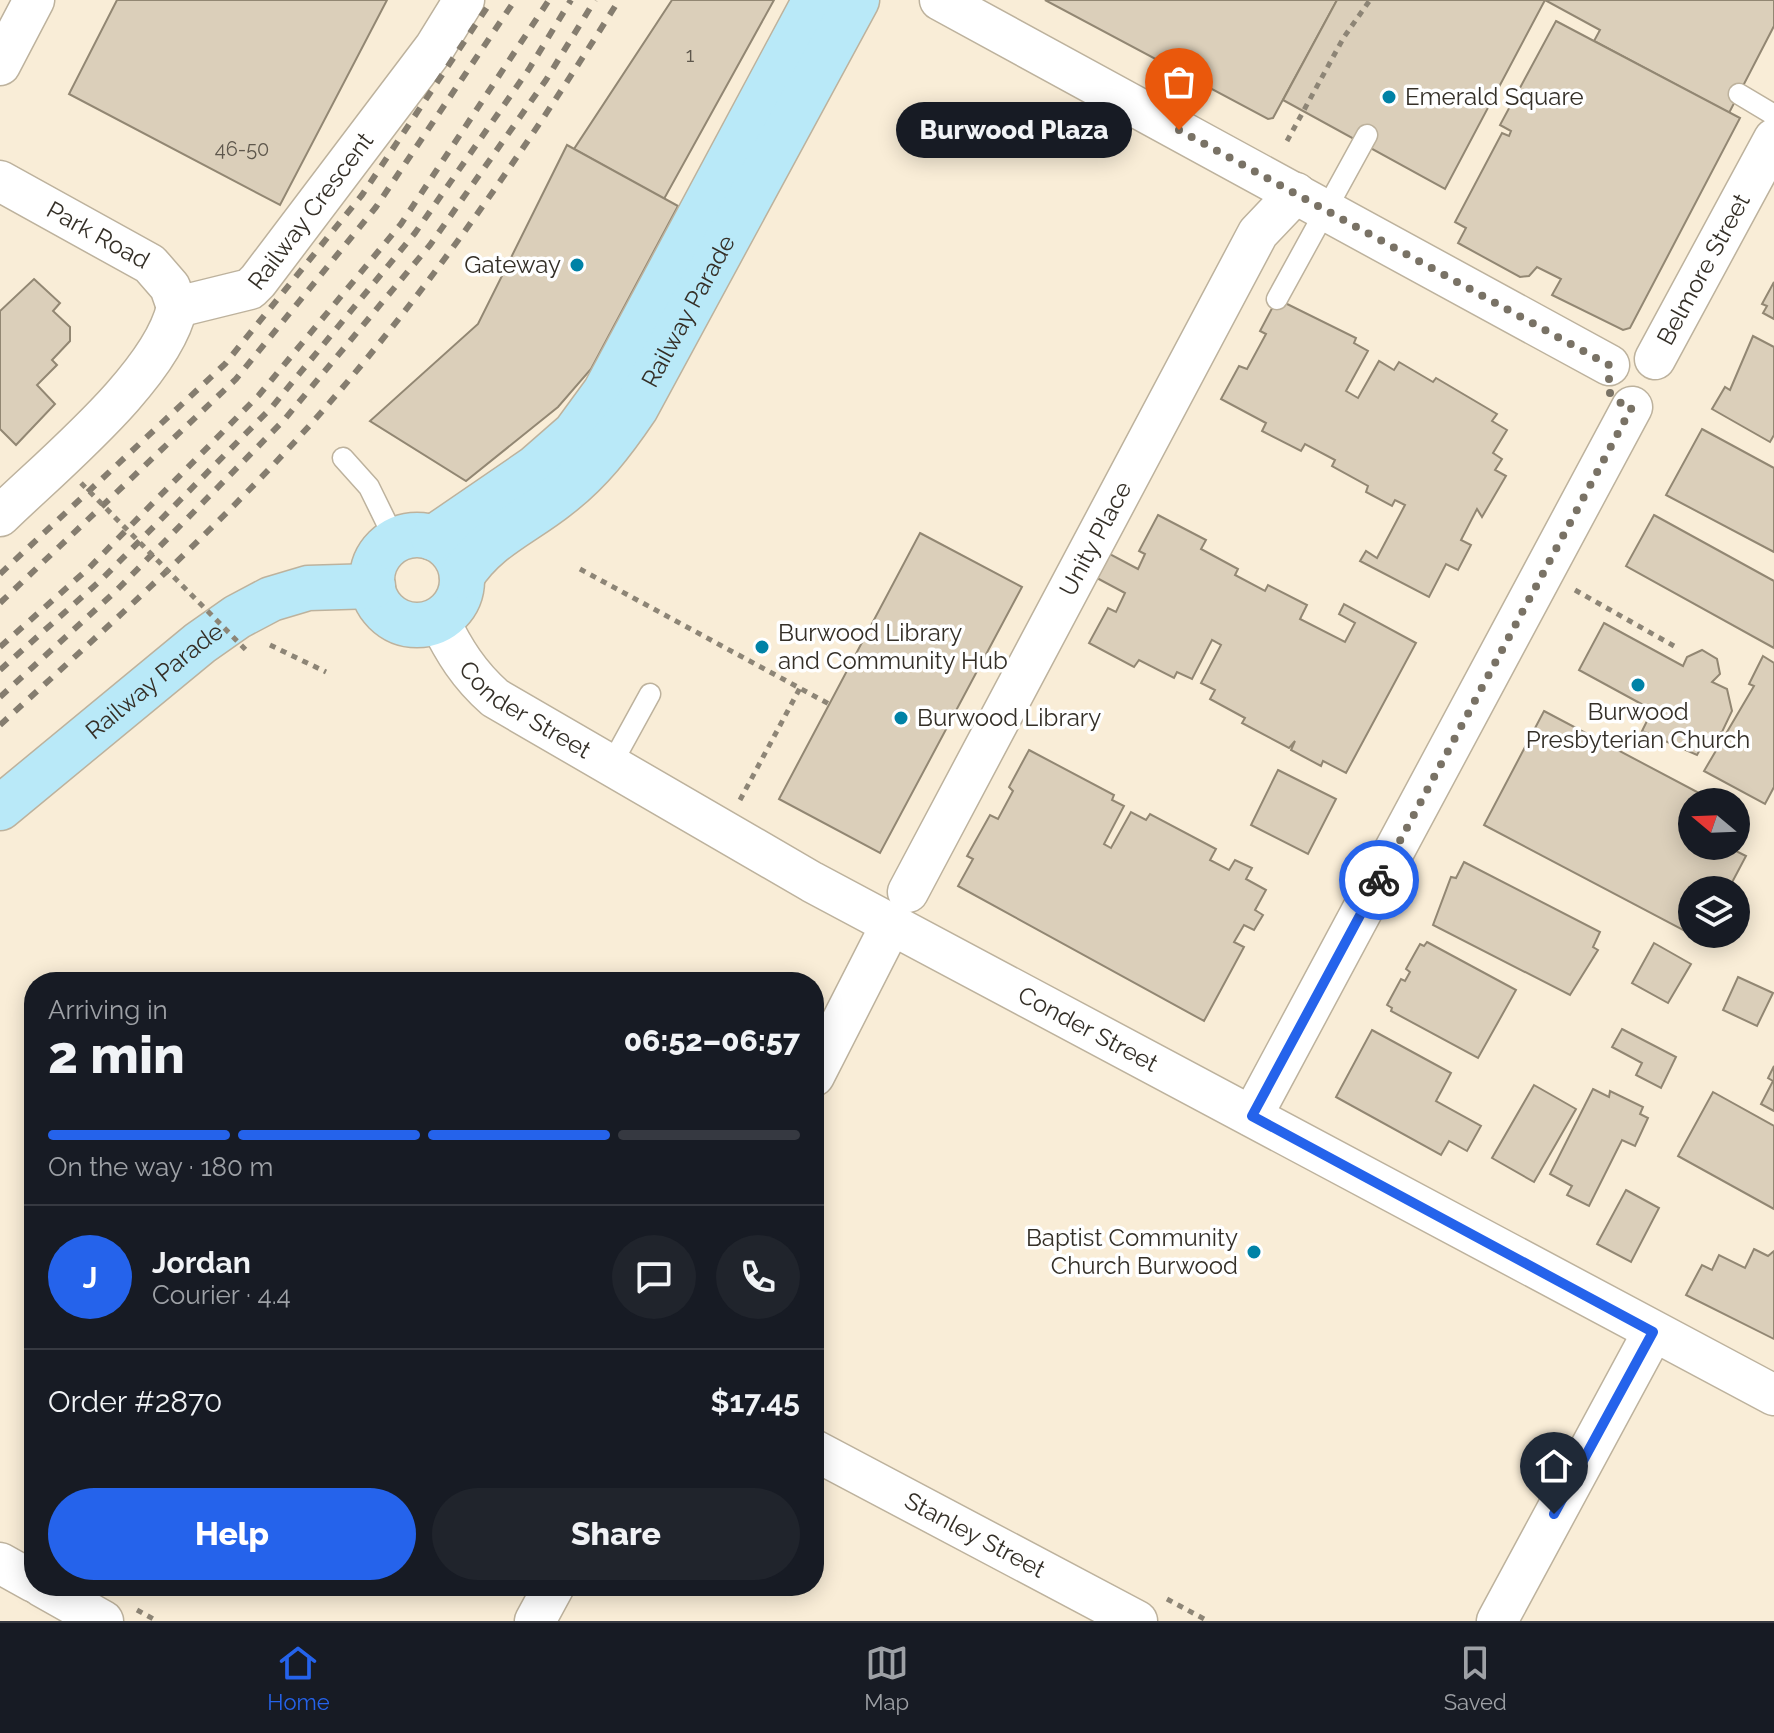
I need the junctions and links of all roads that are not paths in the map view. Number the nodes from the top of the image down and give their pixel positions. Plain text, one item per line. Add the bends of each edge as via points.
1 (34, 0) edge
2 (464, 0) edge
3 (815, 0) edge
4 (857, 0) edge
5 (940, 0) edge
6 (0, 65) edge
7 (1739, 94) dead end
8 (1774, 115) edge
9 (1367, 135) dead end
10 (1774, 139) edge
11 (0, 181) edge
12 (1311, 202) junction
13 (1277, 299) dead end
14 (177, 307) junction
15 (1655, 359) junction
16 (1609, 365) junction
17 (1632, 407) junction
18 (343, 458) dead end
19 (0, 516) edge
20 (414, 540) junction
21 (462, 576) junction
22 (373, 586) junction
23 (439, 620) junction
24 (650, 694) dead end
25 (611, 765) junction
26 (0, 808) edge
27 (900, 907) junction
28 (824, 1056) edge
29 (1252, 1116) junction
30 (1653, 1332) junction
31 (1774, 1395) edge
32 (824, 1455) edge
33 (0, 1563) edge
34 (24, 1576) edge
35 (59, 1596) edge
36 (549, 1596) edge
37 (103, 1621) edge
38 (535, 1621) edge
39 (1137, 1621) edge
40 (1497, 1621) edge

1 - 6 street
2 - 14 street, Railway Crescent via 435,47 258,281 250,289
3 - 20 main road, Railway Parade via 605,392 575,433 535,468
4 - 21 main road, Railway Parade via 636,408 604,454 558,497 477,552
5 - 12 street
7 - 8 lane
9 - 12 lane
10 - 15 street, Belmore Street
11 - 14 street, Park Road via 150,264 170,287
12 - 13 lane
12 - 16 street
12 - 27 street, Unity Place via 1258,233
14 - 19 street via 173,327 140,379
15 - 16 street via 1630,350
15 - 17 street via 1662,385 1651,402
16 - 17 street via 1609,392
17 - 29 street
18 - 20 lane
20 - 21 main road via 446,545
20 - 22 main road via 379,557
21 - 23 main road via 460,593
22 - 23 main road via 377,600 397,621 426,625
22 - 26 main road, Railway Parade via 308,588 237,617
23 - 25 street, Conder Street via 457,656 495,698
24 - 25 lane
25 - 27 street, Conder Street via 723,833
27 - 28 street, Unity Place
27 - 29 street, Conder Street
29 - 30 street, Conder Street
30 - 31 street, Conder Street
30 - 40 street
32 - 39 street, Stanley Street
33 - 34 street
35 - 37 street
36 - 38 street

